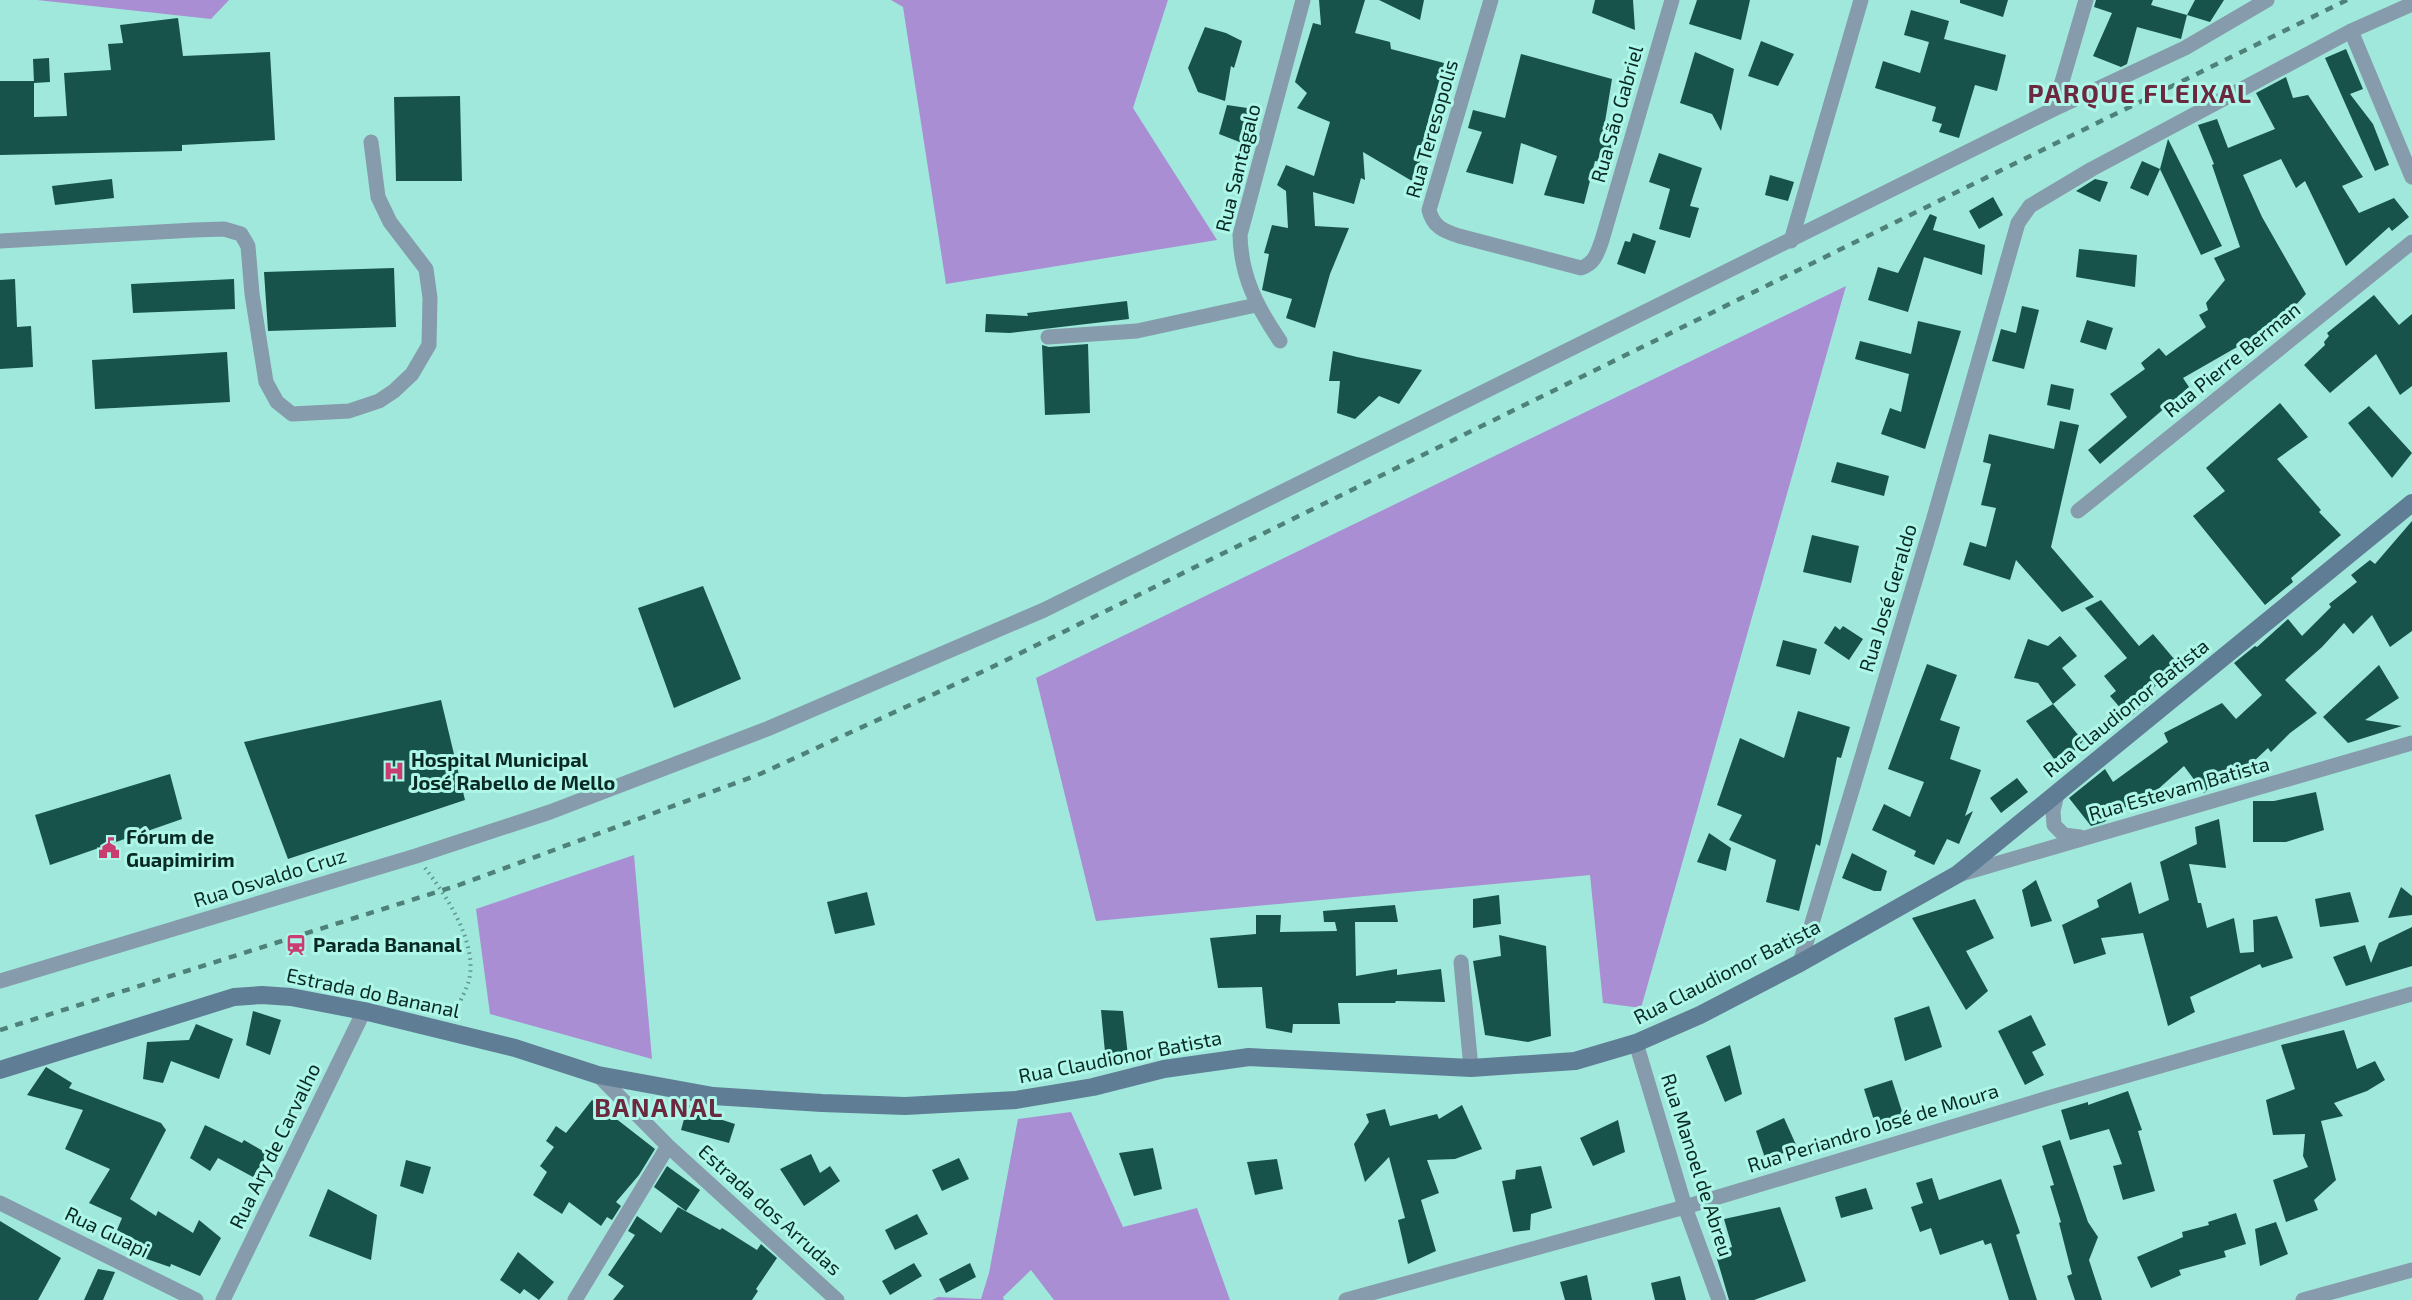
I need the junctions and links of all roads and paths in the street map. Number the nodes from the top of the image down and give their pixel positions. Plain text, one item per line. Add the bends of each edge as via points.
1 (1303, 0) edge
2 (1491, 0) edge
3 (1672, 0) edge
4 (1861, 0) edge
5 (2086, 0) edge
6 (2267, 0) edge
7 (2412, 4) edge
8 (2351, 31) junction
9 (2054, 110) junction
10 (370, 142) dead end
11 (2412, 177) edge
12 (1602, 240) joint
13 (0, 241) edge
14 (1791, 241) junction
15 (2412, 242) edge
16 (1256, 305) junction
17 (1048, 337) dead end
18 (1280, 341) dead end
19 (2412, 503) edge
20 (2078, 511) dead end
21 (2412, 743) edge
22 (2057, 794) junction
23 (2089, 837) junction
24 (416, 856) junction
25 (1958, 874) junction
26 (1461, 962) dead end
27 (1800, 963) junction
28 (0, 981) edge
29 (2412, 994) edge
30 (364, 1011) junction
31 (447, 1030) junction
32 (1636, 1043) junction
33 (1471, 1068) junction
34 (0, 1070) edge
35 (598, 1075) junction
36 (668, 1146) junction
37 (0, 1203) edge
38 (1685, 1207) junction
39 (2412, 1270) edge
40 (822, 1294) edge
41 (196, 1300) edge
42 (223, 1300) edge
43 (575, 1300) edge
44 (837, 1300) edge
45 (1346, 1300) edge
46 (1719, 1300) edge
47 (2303, 1300) edge

1 - 16 street, Rua Santagalo via 1240,235 1241,255
2 - 12 street, Rua Teresopolis via 1429,210 1431,220 1443,231 1581,268 1596,258
3 - 12 street, Rua São Gabriel
4 - 14 street
5 - 9 street
6 - 9 street, Rua Osvaldo Cruz via 2185,48
7 - 8 street, Rua José Geraldo
8 - 11 street
8 - 27 street, Rua José Geraldo via 2092,169 2030,206 2018,224 1934,521
9 - 14 street, Rua Osvaldo Cruz
10 - 13 street via 378,197 390,222 426,269 431,336 412,374 394,391 367,407 292,414 277,402 266,382 248,246 241,234 224,229
14 - 24 street, Rua Osvaldo Cruz via 1044,610 767,729 550,812
15 - 20 street, Rua Pierre Berman
16 - 17 street via 1137,331
16 - 18 street, Rua Santagalo
19 - 22 main road, Rua Claudionor Batista
21 - 23 street, Rua Estevam Batista
22 - 23 street via 2054,825 2071,837
22 - 25 main road, Rua Claudionor Batista
23 - 25 street, Rua Estevam Batista
24 - 28 street, Rua Osvaldo Cruz
24 - 31 path via 458,919 469,956 469,978
25 - 27 main road, Rua Claudionor Batista
26 - 33 street
27 - 32 main road, Rua Claudionor Batista
29 - 38 street, Rua Periandro José de Moura via 2055,1095
30 - 31 main road, Estrada do Bananal
30 - 34 main road, Estrada do Bananal via 291,997 234,997
30 - 42 street, Rua Ary de Carvalho
31 - 35 main road, Estrada do Bananal
32 - 33 main road, Rua Claudionor Batista via 1575,1061
32 - 38 street, Rua Manoel de Abreu
33 - 35 main road, Rua Claudionor Batista via 1249,1057 1164,1069 1058,1095 965,1105 905,1106 713,1096
35 - 36 street, Estrada dos Arrudas
36 - 40 street, Estrada dos Arrudas
36 - 43 street
37 - 41 street, Rua Guapi
38 - 45 street, Rua Periandro José de Moura
38 - 46 street, Rua Manoel de Abreu
39 - 47 street
40 - 44 street, Estrada dos Arrudas

